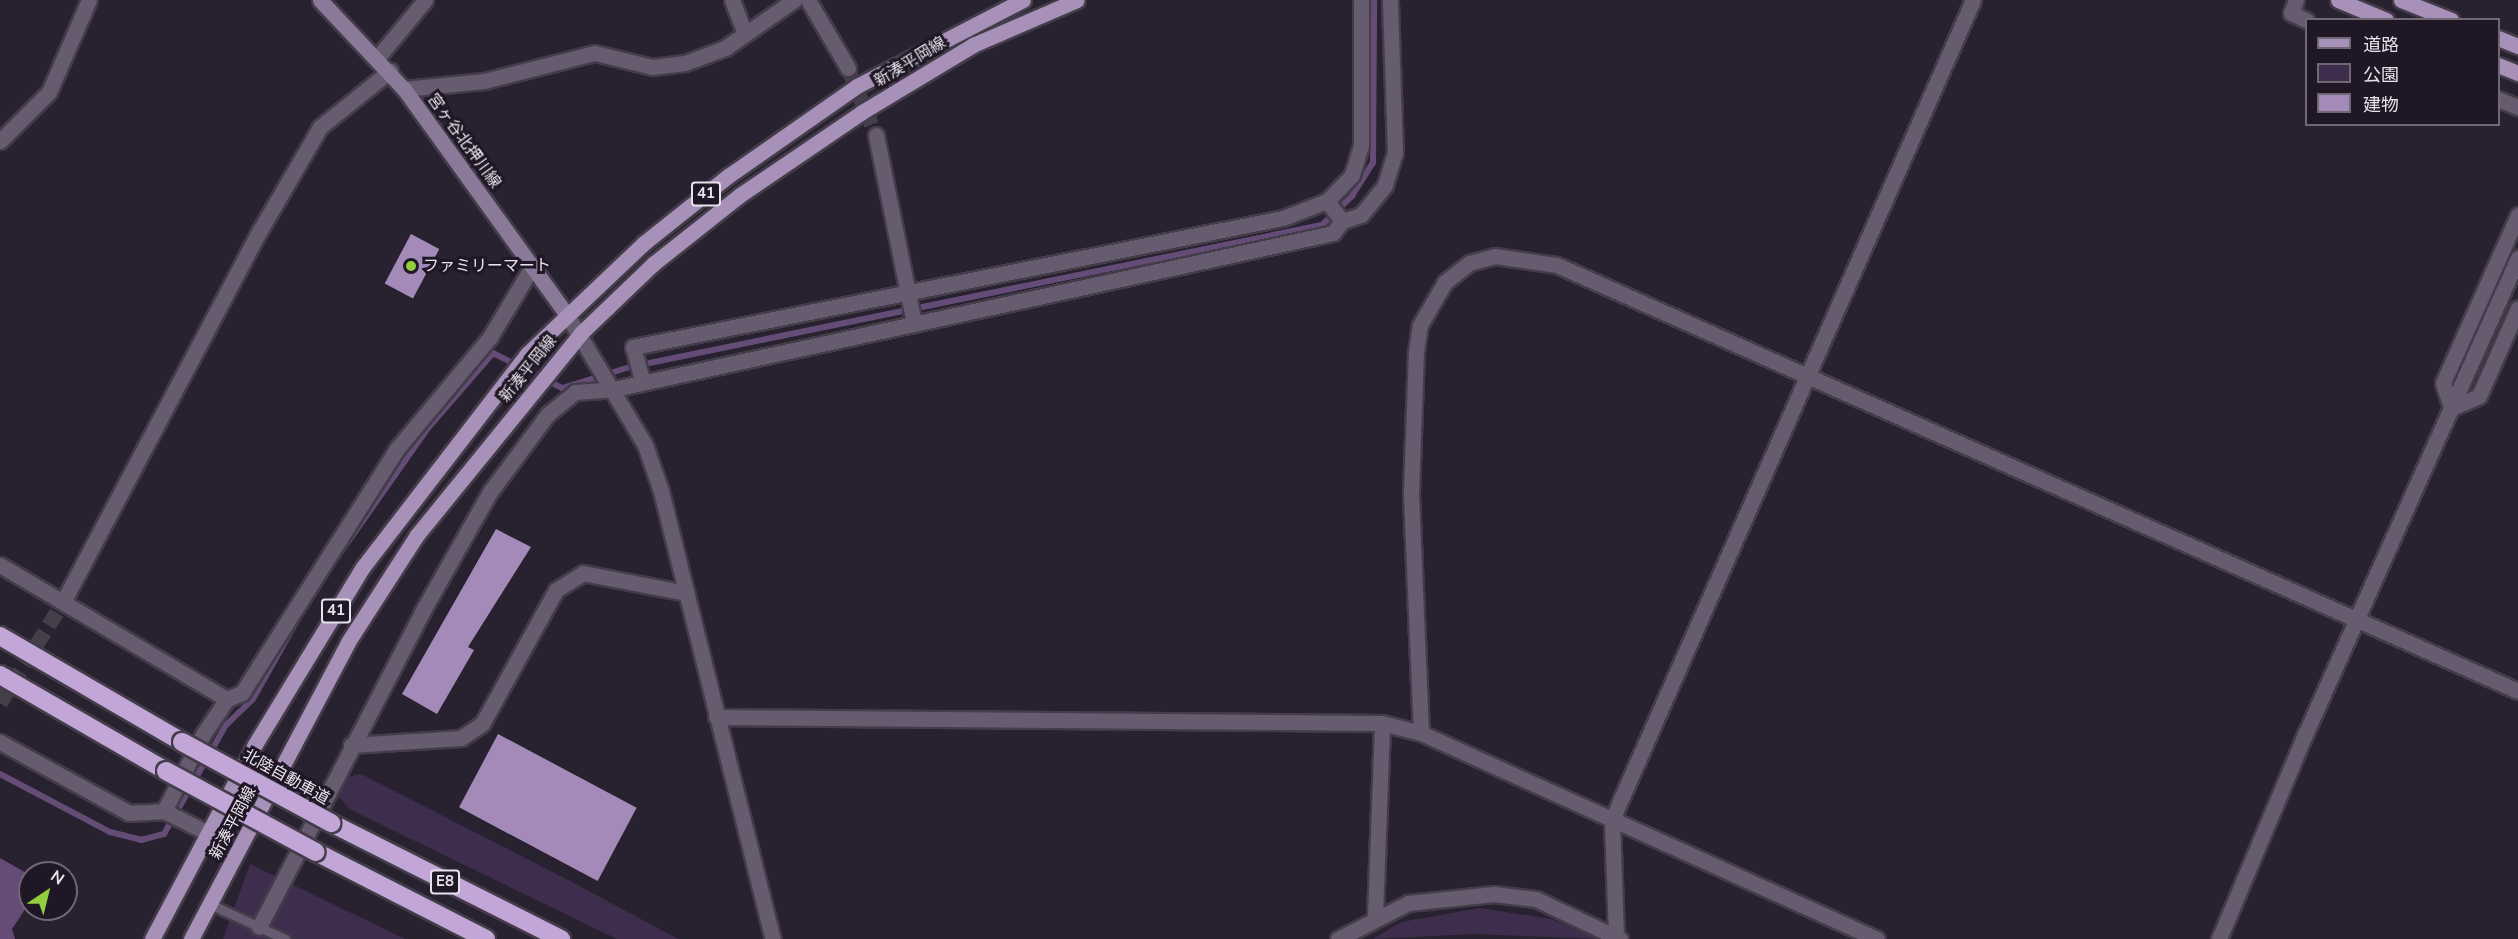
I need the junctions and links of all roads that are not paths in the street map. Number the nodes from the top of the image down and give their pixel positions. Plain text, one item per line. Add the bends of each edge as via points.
1 (89, 0) edge
2 (320, 0) edge
3 (425, 0) edge
4 (732, 0) edge
5 (794, 0) edge
6 (808, 0) edge
7 (1023, 0) edge
8 (1077, 0) edge
9 (1361, 0) edge
10 (1390, 0) edge
11 (1973, 0) edge
12 (2296, 0) edge
13 (2338, 0) edge
14 (2401, 0) edge
15 (2381, 18) edge
16 (2446, 18) edge
17 (2305, 19) edge
18 (745, 34) junction
19 (2500, 38) edge
20 (2518, 46) edge
21 (378, 57) junction
22 (2500, 65) edge
23 (848, 68) tunnel mouth
24 (390, 71) junction
25 (2518, 73) edge
26 (404, 89) junction
27 (2500, 99) edge
28 (2518, 107) edge
29 (876, 135) tunnel mouth
30 (0, 141) edge
31 (1328, 201) junction
32 (2518, 215) edge
33 (1342, 221) junction
34 (2518, 258) edge
35 (532, 267) junction
36 (906, 291) junction
37 (2518, 308) edge
38 (567, 315) junction
39 (914, 324) junction
40 (581, 333) junction
41 (1809, 374) junction
42 (641, 378) junction
43 (614, 388) junction
44 (2451, 408) junction
45 (0, 565) edge
46 (686, 593) junction
47 (63, 602) junction
48 (2357, 618) junction
49 (0, 636) edge
50 (0, 675) edge
51 (2518, 691) edge
52 (227, 699) junction
53 (716, 717) junction
54 (1382, 723) junction
55 (1420, 733) junction
56 (0, 742) edge
57 (351, 745) junction
58 (164, 811) junction
59 (1612, 821) junction
60 (208, 833) junction
61 (210, 904) junction
62 (1375, 916) junction
63 (445, 919) junction
64 (259, 927) junction
65 (1618, 938) edge
66 (152, 939) edge
67 (191, 939) edge
68 (285, 939) edge
69 (476, 939) edge
70 (486, 939) edge
71 (561, 939) edge
72 (773, 939) edge
73 (1338, 939) edge
74 (1877, 939) edge
75 (2219, 939) edge

1 - 30 street via 49,92
2 - 21 main road, 宮ヶ谷北押川線
3 - 21 street
4 - 18 street
5 - 18 street
6 - 23 street
7 - 38 main road, 新湊平岡線 / 41 via 857,86 728,176 644,243
8 - 40 main road, 新湊平岡線 / 41 via 974,45 862,111 740,195 653,264
9 - 31 street via 1361,145 1352,175
10 - 33 street via 1395,153 1385,185 1361,215
11 - 41 street
12 - 17 street via 2291,14
13 - 15 main road
14 - 16 main road
18 - 26 street via 725,48 685,63 652,67 595,53 484,81
19 - 20 main road
21 - 24 main road, 宮ヶ谷北押川線
22 - 25 main road
24 - 26 main road, 宮ヶ谷北押川線
24 - 47 street via 320,126 259,232
26 - 35 main road, 宮ヶ谷北押川線
27 - 28 street
29 - 36 street
31 - 33 street
31 - 36 street via 1283,218
32 - 44 street via 2443,383
33 - 39 street via 1333,233
34 - 44 street
35 - 38 main road, 宮ヶ谷北押川線
35 - 52 street via 490,337 396,450 311,578 242,693
36 - 39 street
36 - 42 street via 633,347
37 - 44 street via 2480,396
38 - 40 street
38 - 60 main road, 新湊平岡線 / 41 via 528,353 443,458 363,567
39 - 42 street
40 - 43 street
40 - 61 main road, 新湊平岡線 / 41 via 417,535 348,642
41 - 48 street
41 - 55 street via 1557,265 1495,256 1469,263 1445,282 1420,325 1416,352 1411,493
41 - 59 street
42 - 43 street
43 - 46 street via 645,445 661,491
43 - 57 street via 575,392 548,414 515,457 422,612
44 - 48 street
45 - 47 street
46 - 53 street
46 - 57 street via 583,573 556,590 482,724 461,738
47 - 52 street
48 - 51 street
48 - 75 street
49 - 71 highway, 北陸自動車道 / E8, bridge via 331,823
50 - 63 highway, E8, bridge via 166,771
52 - 58 street via 204,733
53 - 54 street
53 - 72 street
54 - 55 street
54 - 62 street
55 - 59 street
56 - 58 street via 129,813
57 - 64 street
58 - 60 street
59 - 65 street
59 - 74 street
60 - 66 main road, 新湊平岡線 / 41
61 - 64 lane
61 - 67 main road, 新湊平岡線 / 41
62 - 65 street via 1408,903 1494,894 1536,899
62 - 73 street
63 - 69 highway
63 - 70 highway, E8
64 - 68 lane

